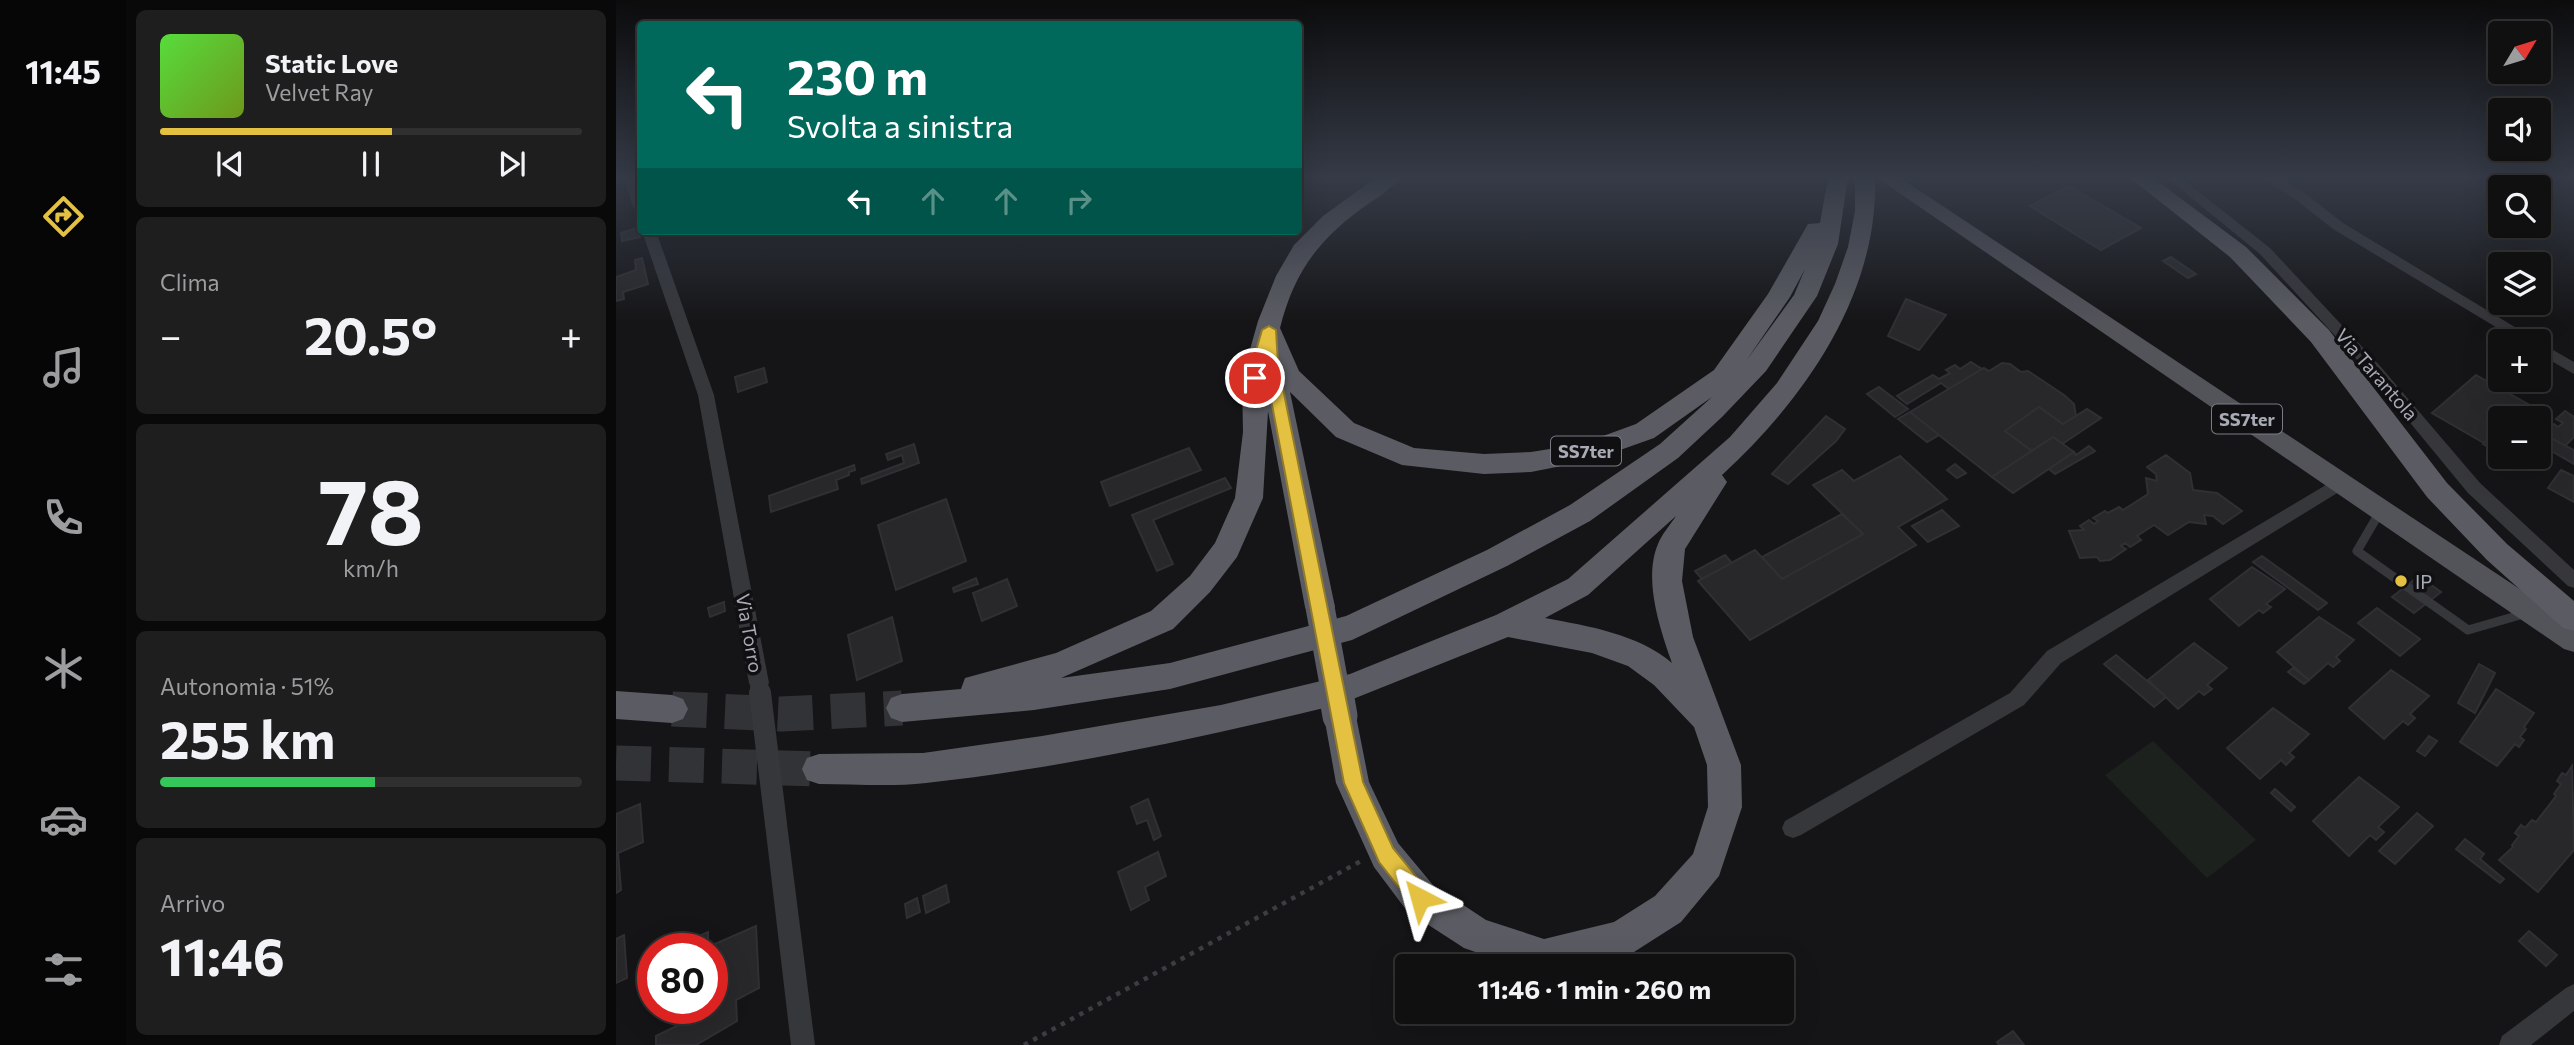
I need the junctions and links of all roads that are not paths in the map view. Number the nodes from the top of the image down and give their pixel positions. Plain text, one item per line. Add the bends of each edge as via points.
1 (1326, 226) edge
2 (1820, 226) edge
3 (1833, 226) edge
4 (1863, 226) edge
5 (1959, 226) edge
6 (2203, 226) edge
7 (2233, 226) edge
8 (2338, 226) edge
9 (650, 235) edge
10 (2510, 329) edge
11 (1269, 330) junction
12 (2551, 355) edge
13 (2574, 369) edge
14 (1739, 444) junction
15 (2341, 482) junction
16 (2381, 510) junction
17 (2574, 580) edge
18 (2532, 612) junction
19 (2574, 619) edge
20 (1507, 624) junction
21 (2574, 640) edge
22 (616, 705) edge
23 (672, 709) tunnel mouth
24 (1711, 726) junction
25 (819, 769) tunnel mouth
26 (1793, 828) dead end
27 (2574, 996) edge
28 (803, 1045) edge
29 (2511, 1045) edge

1 - 11 highway via 1302,250 1287,276
2 - 11 highway, SS7ter via 1723,376 1645,431 1583,453 1483,464 1411,458 1345,430 1289,376
3 - 11 highway via 1805,296 1757,365 1713,411 1669,450 1580,513 1509,552 1352,627 1170,676 1034,696 902,708 1061,665 1162,620 1200,584 1227,549 1249,498 1256,432 1255,378
4 - 14 highway via 1854,267 1830,321 1798,373
5 - 15 main road, SS7ter
6 - 19 highway via 2238,252 2320,337 2437,490 2497,552
7 - 17 street, Via Tarantola via 2265,251 2375,370 2474,488
8 - 10 street
9 - 28 street, Via Torro, bridge via 706,395 759,683
11 - 24 highway, bridge via 1271,364 1353,783 1386,855 1420,898 1477,935 1544,957 1621,939 1668,909 1707,864 1725,807 1724,765
12 - 13 street
14 - 20 highway via 1578,587
14 - 24 highway via 1671,547 1667,581 1678,637
15 - 16 main road, SS7ter
15 - 26 street via 2054,657 2017,699
16 - 18 main road, SS7ter
16 - 18 lane via 2357,551 2468,630
18 - 21 main road, SS7ter
20 - 24 highway via 1585,639 1639,657
20 - 25 highway via 1353,687 1221,719 923,768
22 - 23 highway
27 - 29 street

